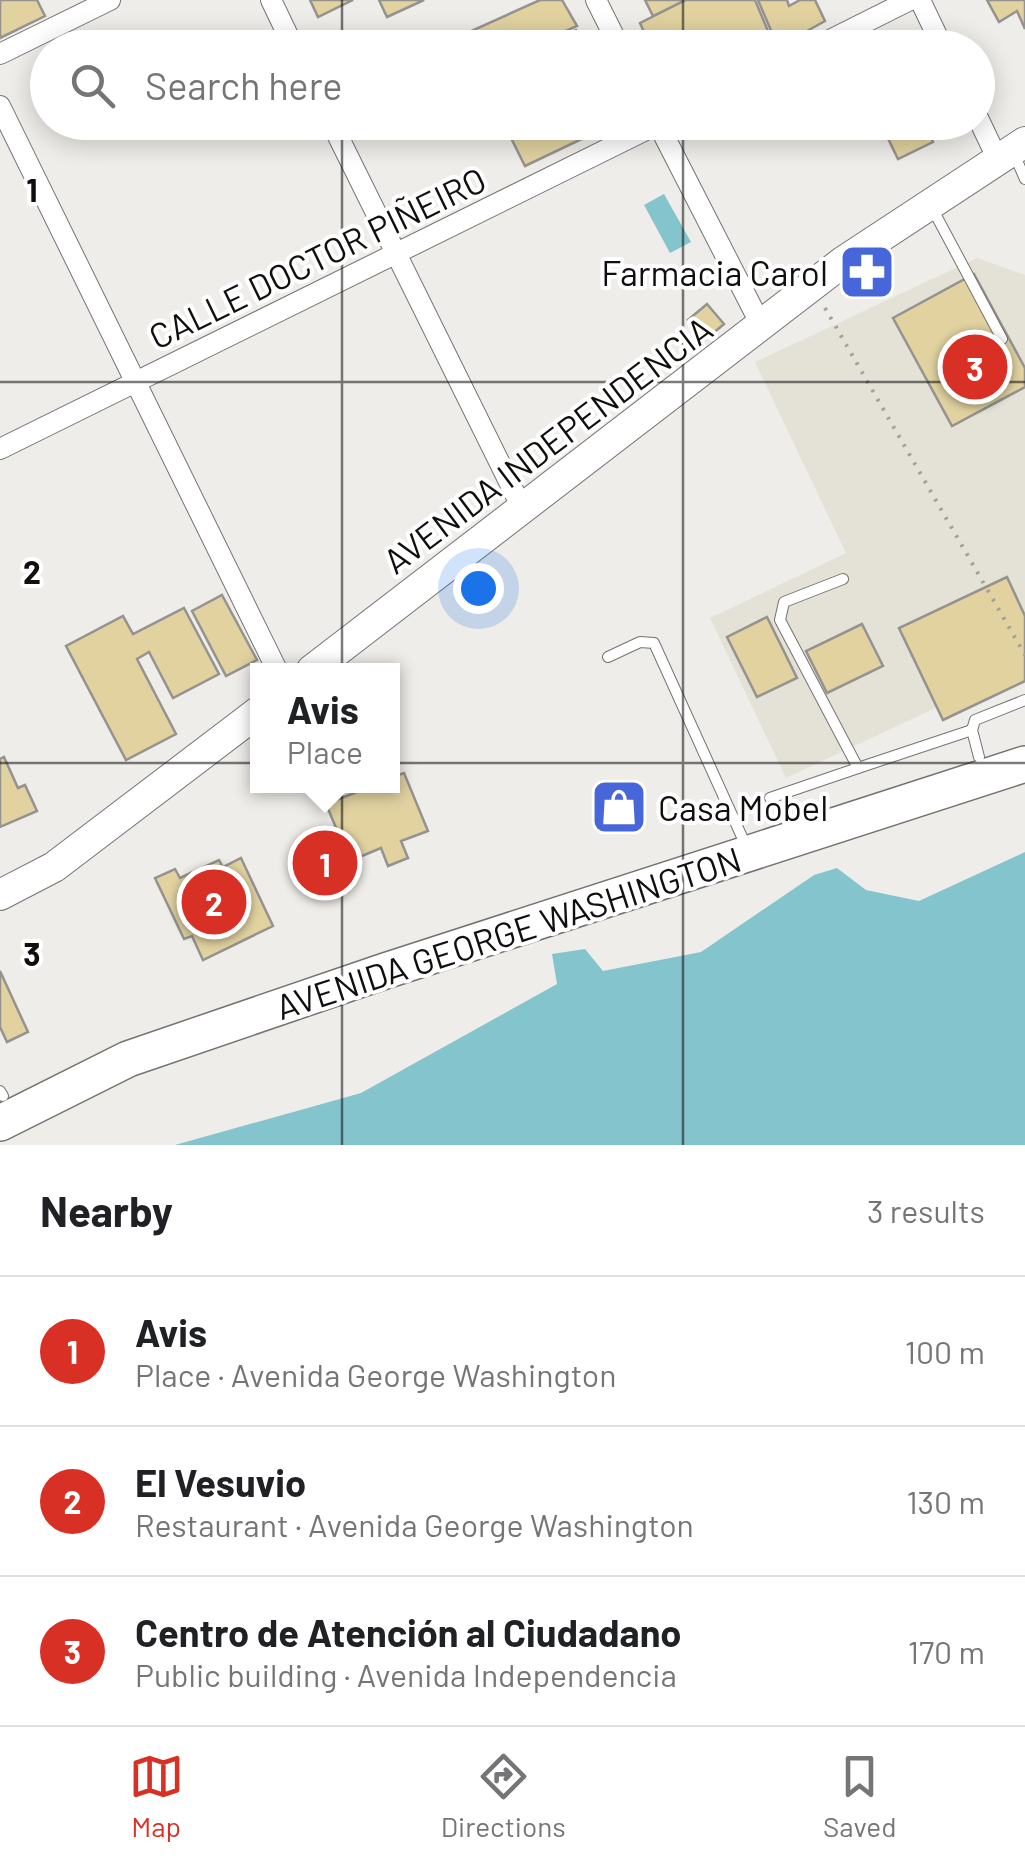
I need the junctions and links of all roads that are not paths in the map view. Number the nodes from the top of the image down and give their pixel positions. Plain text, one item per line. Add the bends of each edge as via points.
1 (110, 0) edge
2 (270, 0) edge
3 (596, 0) edge
4 (910, 0) edge
5 (920, 0) edge
6 (49, 30) edge
7 (285, 30) edge
8 (611, 30) edge
9 (850, 30) edge
10 (934, 30) edge
11 (30, 39) edge
12 (0, 54) edge
13 (0, 106) edge
14 (340, 140) edge
15 (625, 140) edge
16 (668, 140) edge
17 (1012, 151) edge
18 (1025, 179) edge
19 (930, 205) junction
20 (396, 254) junction
21 (762, 327) junction
22 (1002, 339) dead end
23 (136, 382) junction
24 (0, 449) edge
25 (523, 510) junction
26 (842, 579) dead end
27 (608, 657) dead end
28 (274, 663) edge
29 (321, 663) edge
30 (1025, 700) edge
31 (250, 718) edge
32 (1025, 741) edge
33 (975, 744) junction
34 (1025, 764) edge
35 (858, 768) junction
36 (770, 798) dead end
37 (742, 837) junction
38 (0, 895) edge
39 (1, 1102) edge

1 - 6 street
2 - 7 street
3 - 8 street
4 - 9 street
5 - 10 street
11 - 12 street
13 - 23 street
14 - 20 street
15 - 20 street, CALLE DOCTOR PIÑEIRO
16 - 21 street
17 - 18 lane
17 - 19 main road, AVENIDA INDEPENDENCIA
19 - 21 main road, AVENIDA INDEPENDENCIA via 844,261
19 - 22 lane
20 - 23 street, CALLE DOCTOR PIÑEIRO
20 - 25 street
21 - 25 main road, AVENIDA INDEPENDENCIA
23 - 24 street, CALLE DOCTOR PIÑEIRO
23 - 28 street
25 - 29 main road, AVENIDA INDEPENDENCIA
26 - 35 lane via 784,602 780,620
27 - 37 lane via 640,642 654,643
30 - 33 lane via 978,717
31 - 38 main road via 54,867
32 - 33 highway, AVENIDA GEORGE WASHINGTON
33 - 35 lane
33 - 37 highway, AVENIDA GEORGE WASHINGTON
34 - 39 highway, AVENIDA GEORGE WASHINGTON
35 - 36 lane
37 - 39 highway, AVENIDA GEORGE WASHINGTON via 166,1021

